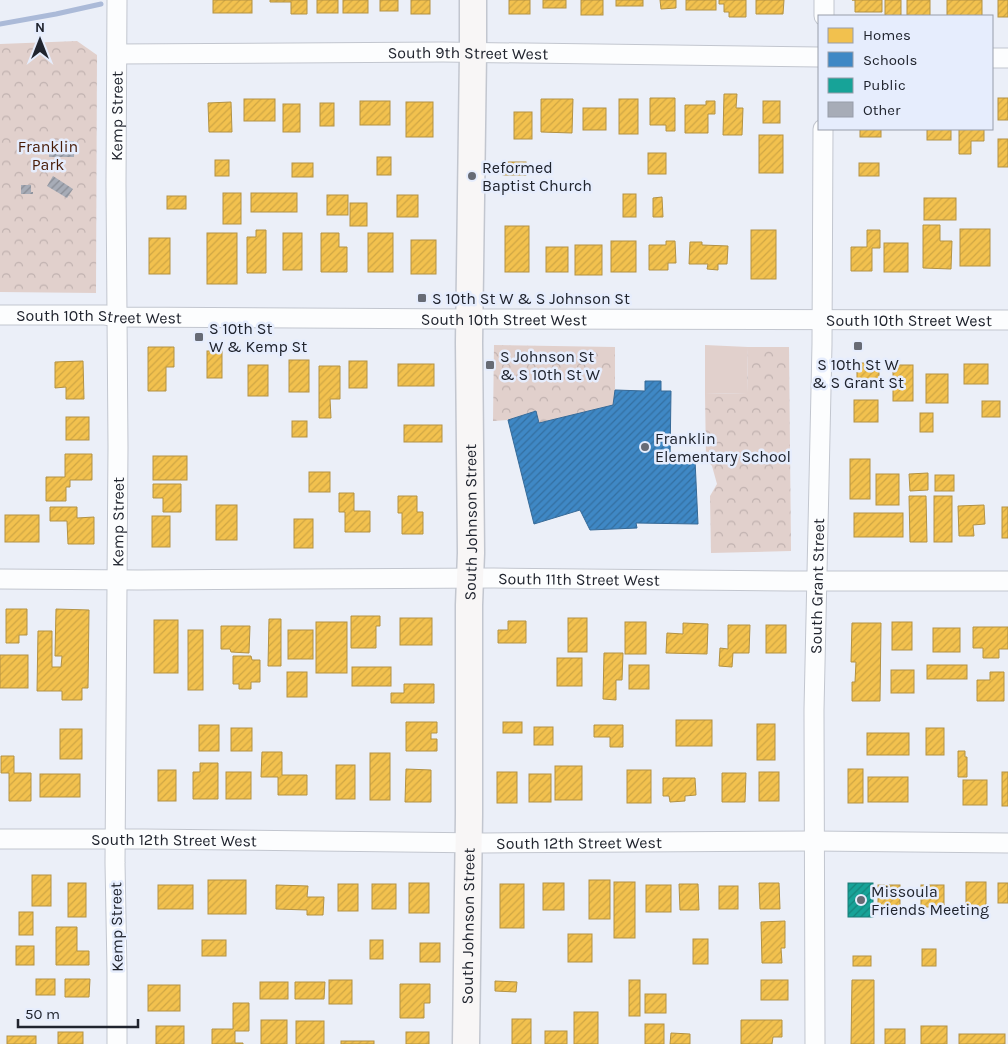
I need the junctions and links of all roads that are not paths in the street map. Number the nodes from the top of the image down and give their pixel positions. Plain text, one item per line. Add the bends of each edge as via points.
1 (117, 0) edge
2 (473, 0) edge
3 (824, 0) edge
4 (824, 15) edge
5 (473, 53) junction
6 (117, 54) junction
7 (818, 57) edge
8 (993, 58) edge
9 (1008, 58) edge
10 (823, 130) edge
11 (0, 315) edge
12 (118, 317) junction
13 (469, 319) junction
14 (822, 320) junction
15 (1008, 320) edge
16 (471, 578) junction
17 (0, 579) edge
18 (118, 580) junction
19 (816, 581) junction
20 (1008, 581) edge
21 (0, 839) edge
22 (116, 839) junction
23 (814, 841) junction
24 (469, 842) junction
25 (1008, 843) edge
26 (117, 1044) edge
27 (466, 1044) edge
28 (815, 1044) edge

1 - 6 street, Kemp Street
2 - 5 street, South Johnson Street
3 - 4 street
5 - 6 street, South 9th Street West
5 - 7 street, South 9th Street West
5 - 13 street, South Johnson Street
6 - 12 street, Kemp Street
8 - 9 street
10 - 14 street, South Grant Street
11 - 12 street, South 10th Street West
12 - 13 street, South 10th Street West
12 - 18 street, Kemp Street
13 - 14 street, South 10th Street West
13 - 16 street, South Johnson Street
14 - 15 street, South 10th Street West
14 - 19 street, South Grant Street
16 - 18 street, South 11th Street West
16 - 19 street, South 11th Street West
16 - 24 street, South Johnson Street
17 - 18 street, South 11th Street West
18 - 22 street, Kemp Street
19 - 20 street, South 11th Street West
19 - 23 street, South Grant Street
21 - 22 street, South 12th Street West
22 - 24 street, South 12th Street West
22 - 26 street, Kemp Street
23 - 24 street, South 12th Street West
23 - 25 street, South 12th Street West
23 - 28 street, South Grant Street
24 - 27 street, South Johnson Street

